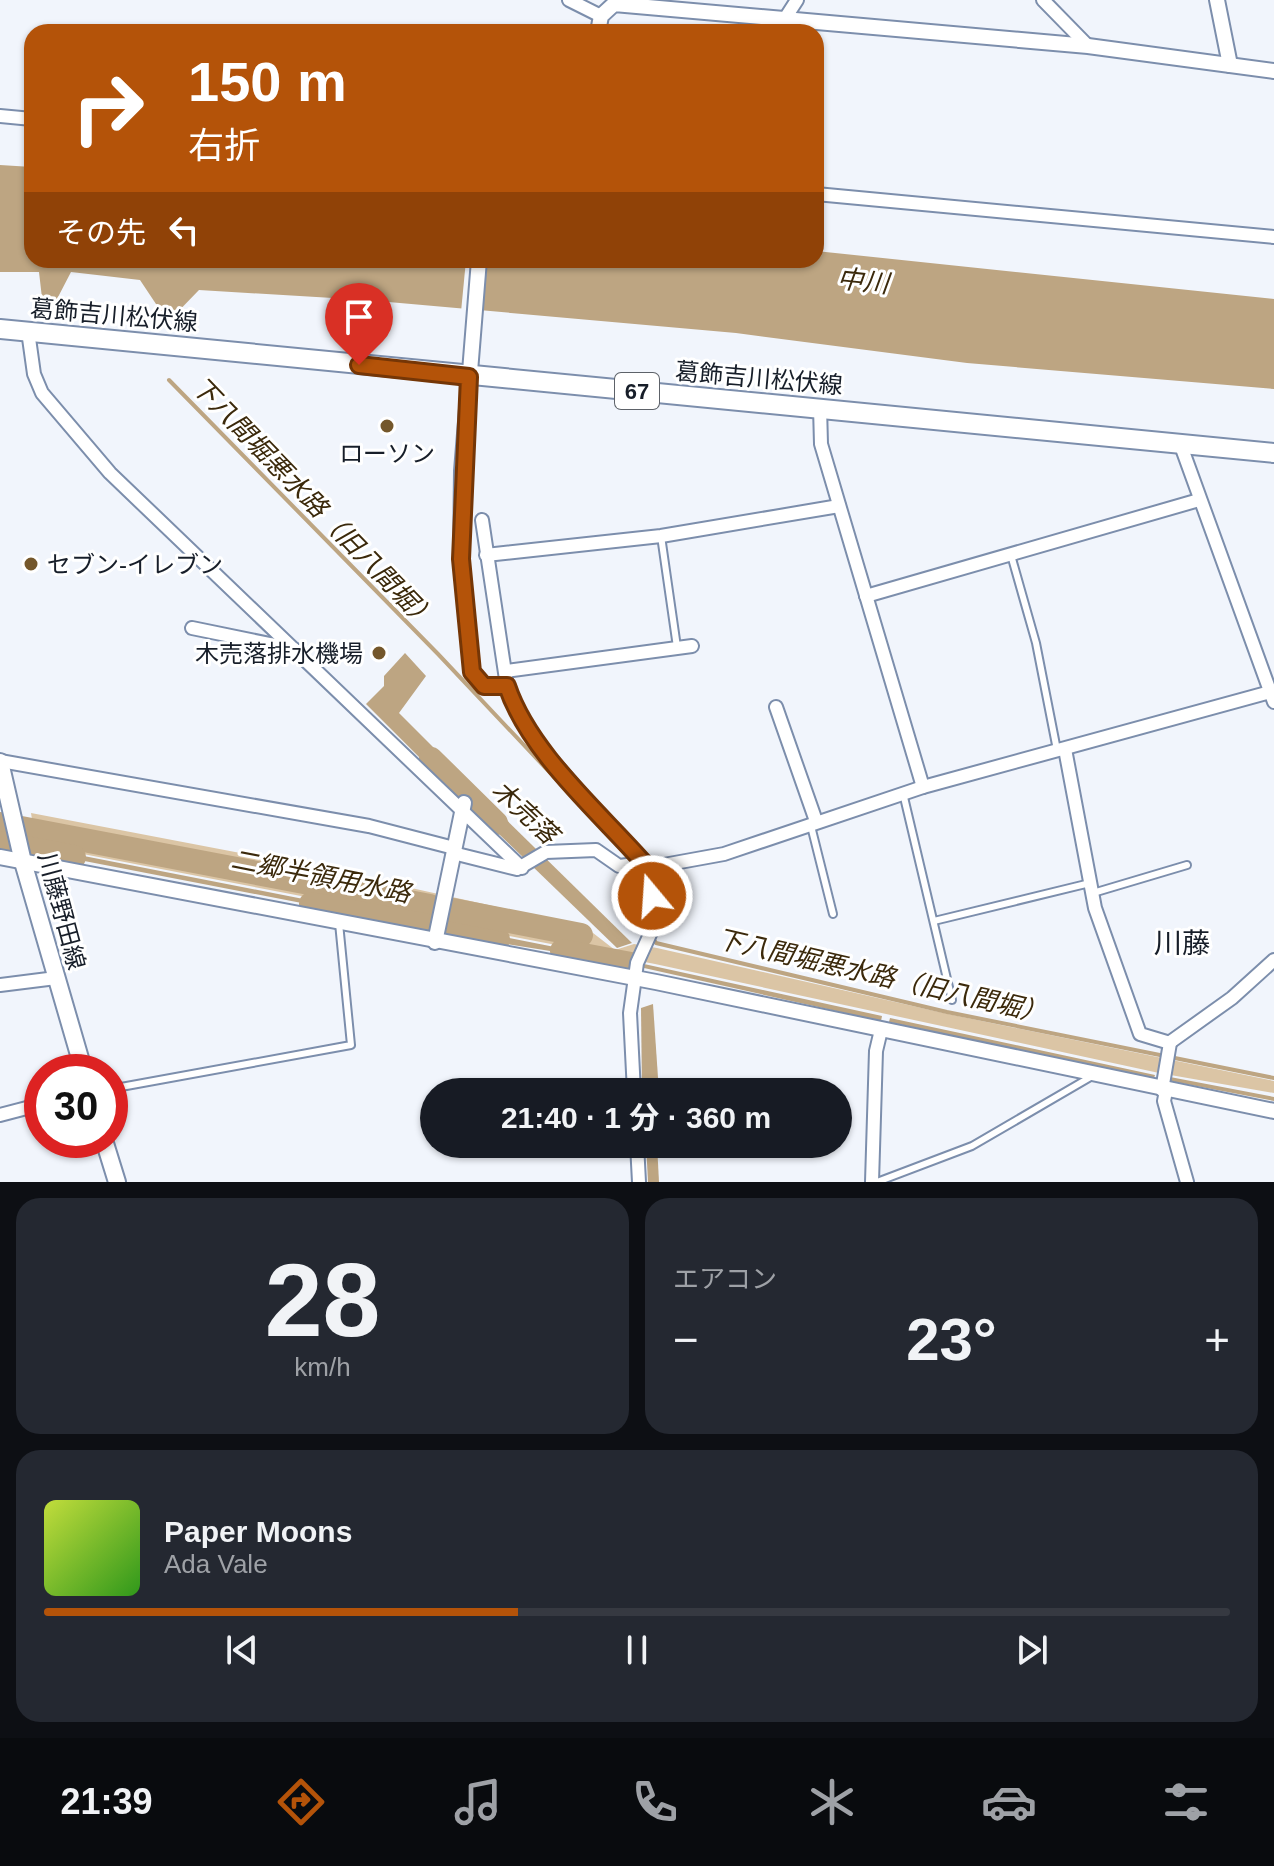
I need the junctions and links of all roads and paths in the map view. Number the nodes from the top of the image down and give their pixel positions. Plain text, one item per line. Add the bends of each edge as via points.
1 (569, 0) edge
2 (797, 0) edge
3 (1043, 0) edge
4 (1217, 0) edge
5 (601, 16) junction
6 (786, 17) junction
7 (600, 24) edge
8 (1088, 46) junction
9 (1230, 65) junction
10 (1274, 71) edge
11 (0, 116) edge
12 (24, 118) edge
13 (824, 195) edge
14 (1274, 237) edge
15 (478, 268) edge
16 (0, 329) edge
17 (28, 331) junction
18 (469, 377) junction
19 (820, 407) junction
20 (1180, 443) junction
21 (1274, 453) edge
22 (1199, 500) junction
23 (839, 506) junction
24 (482, 520) dead end
25 (661, 536) junction
26 (486, 555) junction
27 (1011, 555) junction
28 (866, 596) junction
29 (192, 628) dead end
30 (692, 646) dead end
31 (677, 648) junction
32 (294, 649) junction
33 (507, 678) junction
34 (1273, 695) edge
35 (776, 707) dead end
36 (1061, 750) junction
37 (0, 762) edge
38 (923, 787) junction
39 (903, 793) junction
40 (463, 807) junction
41 (7, 811) edge
42 (813, 822) junction
43 (453, 851) junction
44 (0, 857) edge
45 (22, 857) junction
46 (1187, 865) dead end
47 (645, 866) junction
48 (522, 868) junction
49 (1092, 888) junction
50 (833, 914) dead end
51 (934, 921) junction
52 (339, 923) junction
53 (435, 942) junction
54 (1274, 960) edge
55 (636, 971) junction
56 (56, 978) junction
57 (0, 985) edge
58 (952, 1000) dead end
59 (881, 1030) junction
60 (1170, 1043) junction
61 (79, 1054) edge
62 (1094, 1075) junction
63 (633, 1078) edge
64 (1165, 1080) junction
65 (128, 1086) edge
66 (24, 1109) edge
67 (1274, 1111) edge
68 (0, 1115) edge
69 (110, 1158) edge
70 (638, 1158) edge
71 (117, 1182) edge
72 (639, 1182) edge
73 (875, 1182) edge
74 (1187, 1182) edge

1 - 5 street
2 - 6 street
3 - 8 street
4 - 9 street
5 - 6 street via 614,4
5 - 7 street
6 - 8 street
8 - 9 street
9 - 10 street
11 - 12 street
13 - 14 street
15 - 18 street
16 - 17 main road, 葛飾吉川松伏線 / 67
17 - 18 main road, 葛飾吉川松伏線 / 67
17 - 32 street via 34,374 59,415 110,473
18 - 19 main road, 葛飾吉川松伏線 / 67
18 - 33 street via 461,559 472,672 484,686
19 - 20 main road, 葛飾吉川松伏線 / 67
19 - 23 street via 821,444
20 - 21 main road, 葛飾吉川松伏線 / 67
20 - 22 street
22 - 27 street
22 - 34 street
23 - 25 street
23 - 28 street
24 - 26 street
25 - 26 street
25 - 31 lane
26 - 33 street
27 - 28 street
27 - 36 lane
28 - 38 street
29 - 32 street
30 - 31 street
31 - 33 street
32 - 40 street
33 - 47 street via 516,711 532,737
34 - 36 street
35 - 42 street
36 - 38 street
36 - 49 street
37 - 41 main road, 川藤野田線
37 - 43 street via 369,826
38 - 39 street
39 - 42 street
39 - 51 lane
40 - 43 street
40 - 48 street
41 - 45 main road, 川藤野田線
42 - 47 street via 724,854
42 - 50 lane
43 - 48 street
43 - 53 street
44 - 45 street
45 - 52 street
45 - 56 main road, 川藤野田線
46 - 49 lane
47 - 48 street via 619,866 596,850 546,852
47 - 55 street via 656,921
49 - 51 lane
49 - 60 street via 1140,1034
51 - 58 lane
52 - 53 street
52 - 65 lane via 351,1045
53 - 55 street
54 - 60 street
55 - 59 street
55 - 63 street via 630,1013
56 - 57 street
56 - 61 main road, 川藤野田線
59 - 62 street
59 - 73 street via 876,1051
60 - 64 street
62 - 64 street
62 - 73 lane via 972,1146
64 - 67 street
64 - 74 street via 1164,1101
66 - 68 street
69 - 71 main road
70 - 72 street

